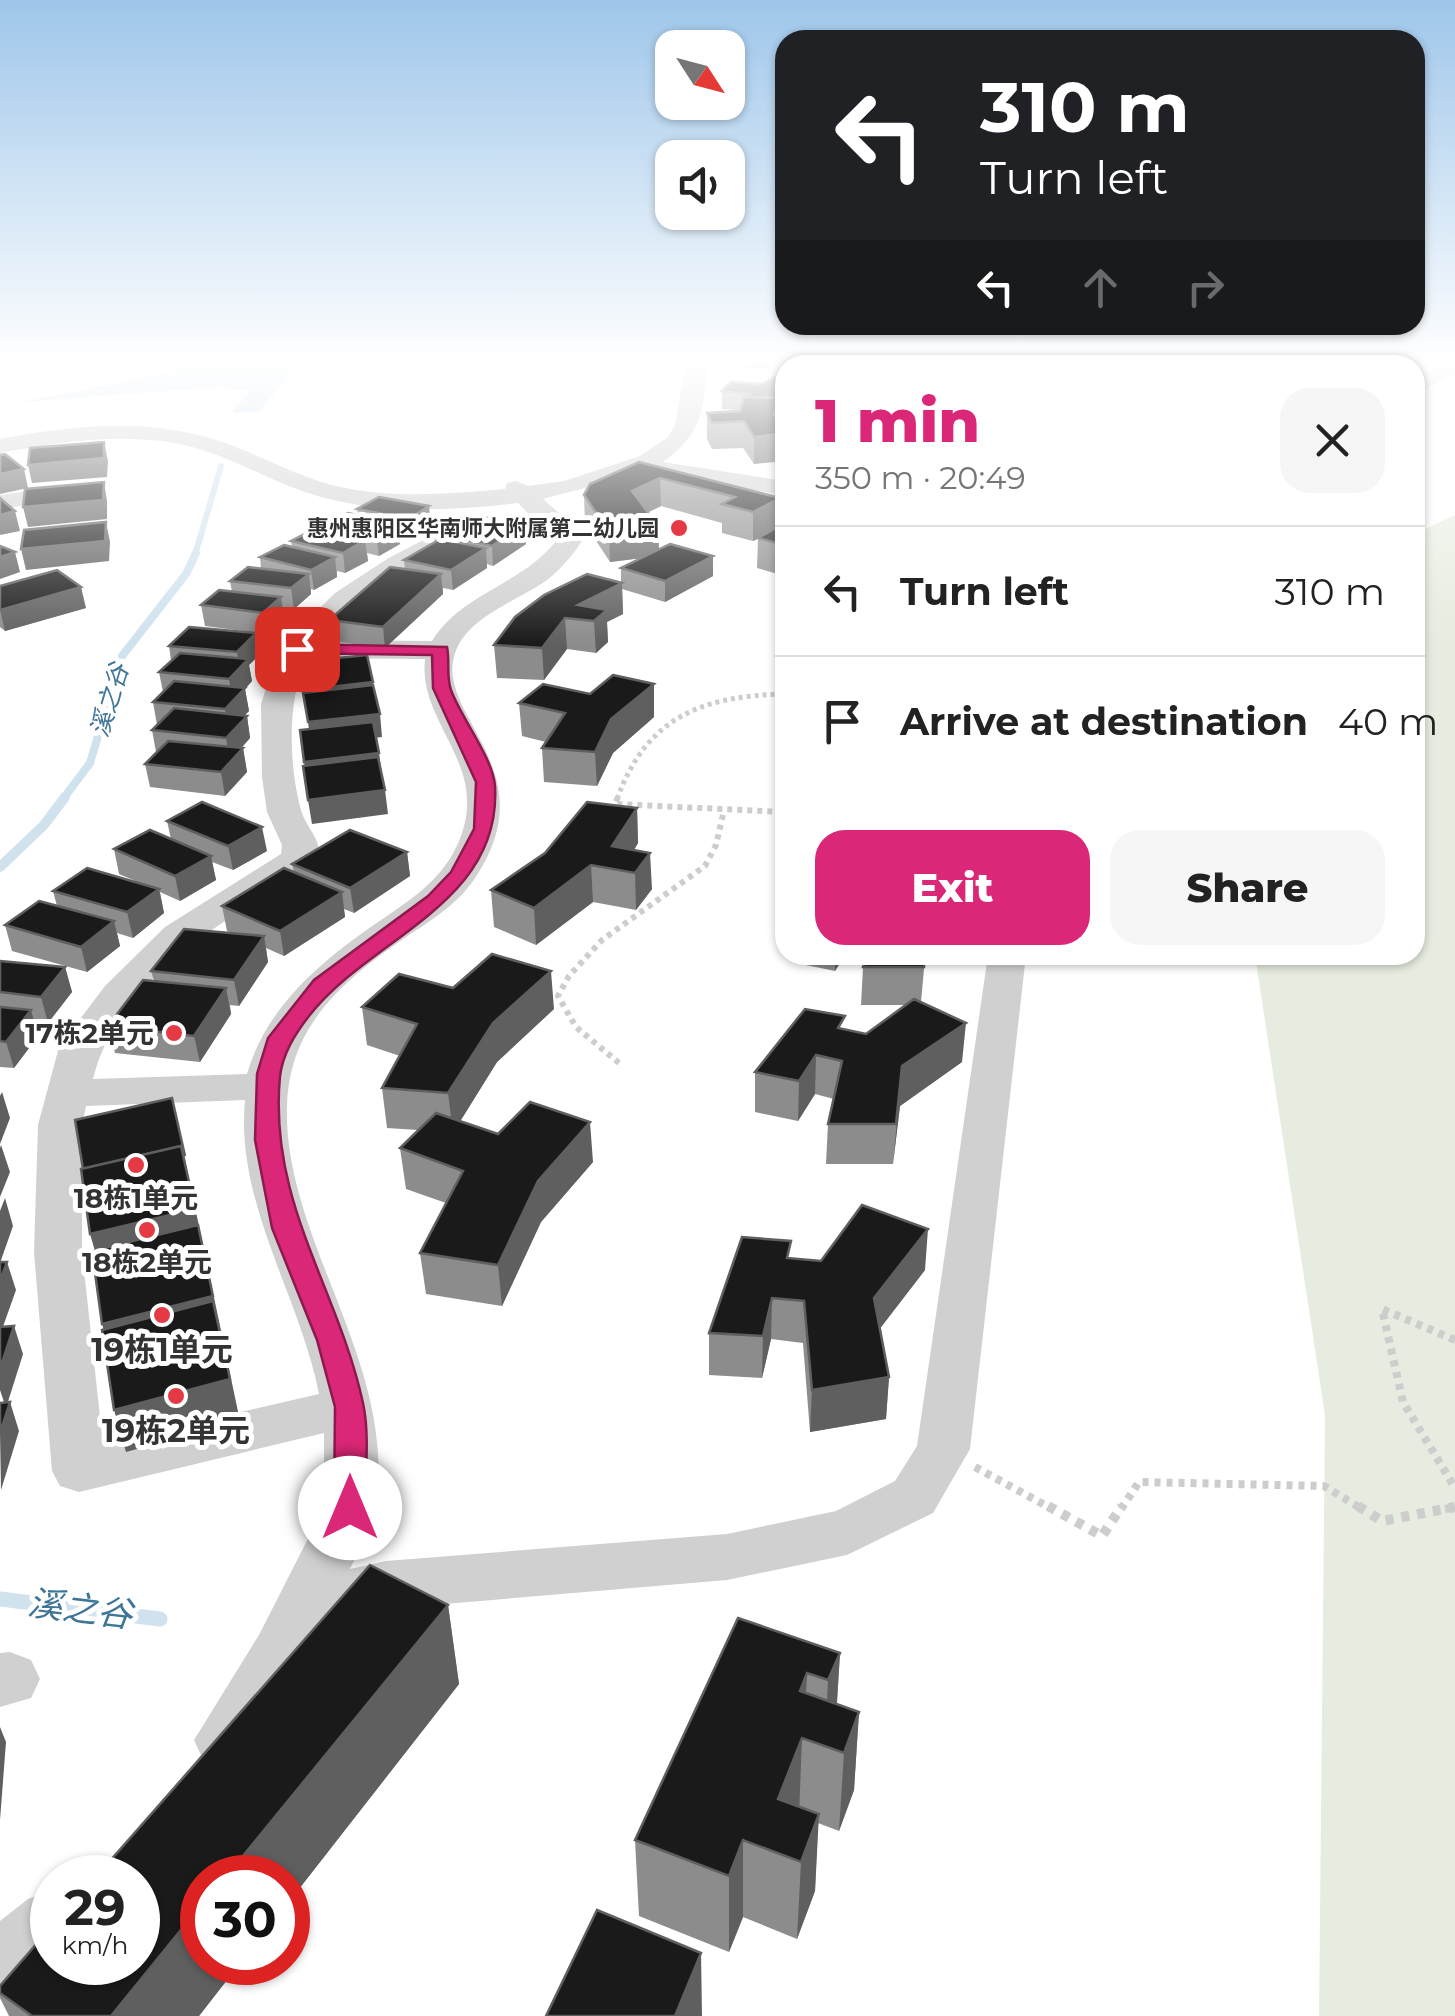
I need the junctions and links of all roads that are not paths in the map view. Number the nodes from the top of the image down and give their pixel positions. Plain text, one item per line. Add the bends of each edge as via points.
1 (243, 457) edge
2 (272, 457) edge
3 (636, 457) edge
4 (645, 457) edge
5 (630, 463) junction
6 (775, 486) edge
7 (518, 491) junction
8 (60, 494) edge
9 (0, 502) edge
10 (450, 534) edge
11 (297, 649) junction
12 (441, 650) junction
13 (1006, 965) edge
14 (268, 1086) junction
15 (68, 1093) junction
16 (350, 1407) junction
17 (302, 1612) junction
18 (202, 1770) edge
19 (30, 1940) edge
20 (0, 1964) edge

1 - 7 street via 338,494 408,502
2 - 7 street via 371,489
3 - 5 street
4 - 5 street
5 - 6 street
5 - 7 street via 588,482
7 - 12 street via 560,527 568,541 560,558 465,622
8 - 9 street
10 - 11 street via 357,589
11 - 12 street
11 - 15 street via 277,699 284,824 300,845 298,859 178,935 118,994 80,1048
12 - 14 street via 442,688 486,782 484,829 460,874 435,900 322,985 280,1038
13 - 17 street via 943,1449 914,1497 847,1532 727,1557 386,1585
14 - 15 street
14 - 16 street via 268,1140 286,1228
15 - 16 street via 60,1125 58,1252 79,1472
16 - 17 street via 350,1508
17 - 18 street via 244,1715
19 - 20 street

